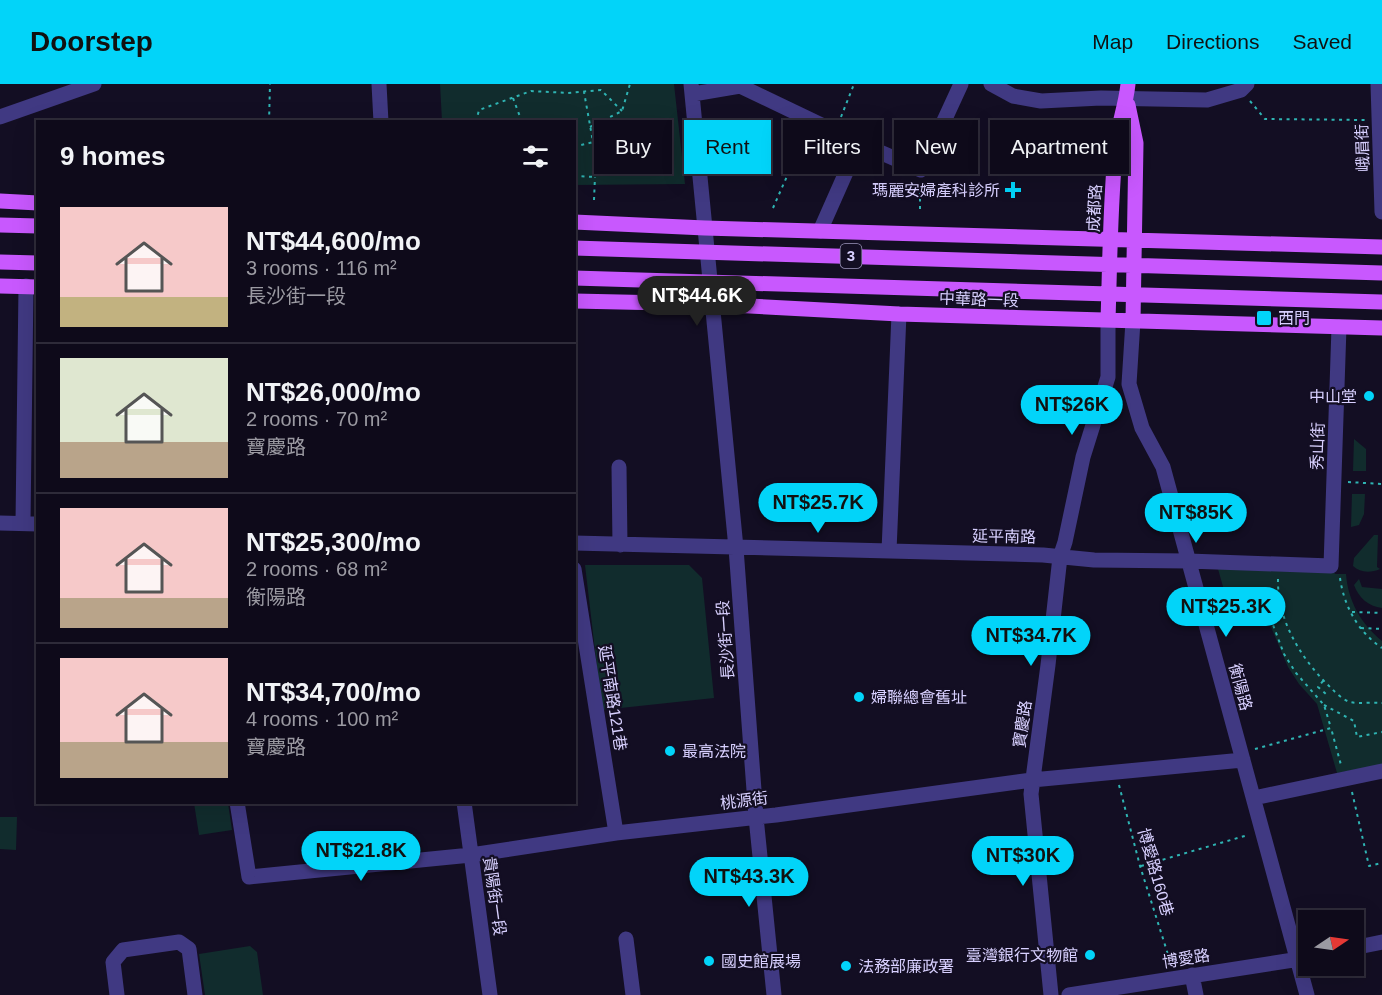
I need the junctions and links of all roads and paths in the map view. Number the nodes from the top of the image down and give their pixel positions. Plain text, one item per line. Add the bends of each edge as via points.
1 (94, 84) edge
2 (270, 84) edge
3 (378, 84) edge
4 (630, 84) edge
5 (854, 84) edge
6 (961, 84) edge
7 (991, 84) edge
8 (1378, 84) edge
9 (1244, 87) edge
10 (692, 89) edge
11 (60, 90) edge
12 (1127, 91) edge
13 (584, 92) junction
14 (513, 98) junction
15 (622, 111) junction
16 (0, 117) edge
17 (269, 120) edge
18 (381, 120) edge
19 (476, 120) edge
20 (521, 120) edge
21 (812, 120) edge
22 (839, 120) edge
23 (944, 120) edge
24 (1380, 120) junction
25 (590, 127) junction
26 (593, 142) junction
27 (576, 146) edge
28 (594, 152) edge
29 (595, 174) edge
30 (789, 174) edge
31 (845, 174) edge
32 (921, 174) edge
33 (576, 176) edge
34 (595, 177) junction
35 (594, 200) dead end
36 (0, 201) edge
37 (36, 203) edge
38 (774, 208) dead end
39 (920, 209) dead end
40 (1382, 212) edge
41 (576, 222) edge
42 (0, 225) edge
43 (36, 226) edge
44 (705, 228) junction
45 (820, 231) junction
46 (1111, 240) junction
47 (1135, 240) junction
48 (1382, 247) edge
49 (576, 248) edge
50 (708, 252) junction
51 (0, 262) edge
52 (36, 263) edge
53 (1110, 266) junction
54 (1134, 266) junction
55 (1382, 273) edge
56 (576, 278) edge
57 (711, 282) junction
58 (0, 286) edge
59 (32, 286) edge
60 (1109, 295) junction
61 (1133, 296) junction
62 (576, 301) edge
63 (1382, 302) edge
64 (712, 303) junction
65 (899, 314) junction
66 (1108, 320) junction
67 (1133, 321) junction
68 (1339, 327) junction
69 (1382, 328) edge
70 (619, 467) dead end
71 (1364, 483) dead end
72 (1382, 483) edge
73 (0, 523) edge
74 (30, 523) edge
75 (576, 543) edge
76 (620, 544) junction
77 (736, 548) junction
78 (889, 551) junction
79 (1060, 557) junction
80 (1188, 561) junction
81 (1279, 564) junction
82 (1331, 566) junction
83 (576, 582) edge
84 (1280, 599) junction
85 (1234, 606) junction
86 (1201, 608) junction
87 (1350, 612) junction
88 (1382, 613) edge
89 (1360, 628) junction
90 (1382, 629) edge
91 (1382, 648) edge
92 (1323, 681) junction
93 (1326, 694) dead end
94 (1382, 703) edge
95 (1324, 705) junction
96 (1331, 728) junction
97 (1382, 732) edge
98 (1242, 756) junction
99 (1382, 771) edge
100 (1115, 772) junction
101 (1347, 779) junction
102 (1032, 780) junction
103 (1254, 798) junction
104 (237, 804) edge
105 (464, 804) edge
106 (756, 817) junction
107 (1263, 831) junction
108 (616, 833) junction
109 (471, 855) junction
110 (1382, 863) edge
111 (1140, 866) junction
112 (626, 939) dead end
113 (1298, 942) edge
114 (1382, 942) edge
115 (1364, 946) edge
116 (1298, 959) edge
117 (1192, 975) junction
118 (1305, 976) edge
119 (1175, 978) junction
120 (117, 995) edge
121 (195, 995) edge
122 (490, 995) edge
123 (633, 995) edge
124 (774, 995) edge
125 (1051, 995) edge
126 (1069, 995) edge
127 (1196, 995) edge
128 (1307, 995) edge

1 - 11 street
2 - 17 path
3 - 18 street
4 - 15 path
5 - 22 path
6 - 23 street
7 - 12 street via 1013,96 1041,101
8 - 24 street, 峨眉街
9 - 12 street via 1207,100
9 - 24 path via 1265,119
10 - 21 street via 740,86
10 - 44 street, 長沙街一段
11 - 16 street
12 - 46 main road, 成都路 via 1117,141
12 - 47 main road via 1136,143
13 - 14 path via 531,91
13 - 15 path via 601,90
13 - 25 path
14 - 19 path via 479,110
14 - 20 path
15 - 25 path
24 - 40 street, 峨眉街
25 - 26 path
26 - 27 path
26 - 28 path
29 - 34 path
30 - 38 path
31 - 45 street
32 - 39 path
33 - 34 path
34 - 35 path
36 - 37 main road
41 - 44 main road, 3
42 - 43 main road
44 - 45 main road, 3
44 - 50 street, 長沙街一段
45 - 46 main road, 3
46 - 47 main road, 3
46 - 53 main road, 成都路
47 - 48 main road, 3
47 - 54 main road
49 - 50 main road, 3
50 - 53 main road, 3
50 - 57 street, 長沙街一段
51 - 52 main road
53 - 54 main road, 3
53 - 60 main road, 成都路
54 - 55 main road, 3
54 - 61 main road
56 - 57 main road, 中華路一段 / 3
57 - 60 main road, 中華路一段 / 3
57 - 64 street, 長沙街一段
58 - 59 main road
59 - 74 street
60 - 61 main road, 中華路一段 / 3
60 - 66 main road, 成都路
61 - 63 main road, 中華路一段 / 3
61 - 67 main road
62 - 64 main road, 中華路一段
64 - 65 main road, 中華路一段
64 - 77 street, 長沙街一段
65 - 66 main road, 中華路一段
65 - 78 street
66 - 67 main road, 中華路一段
66 - 79 street, 寶慶路 via 1108,376 1083,457
67 - 68 main road, 中華路一段
67 - 80 street, 衡陽路 via 1129,384 1142,428 1163,467
68 - 69 main road, 中華路一段
68 - 82 street, 秀山街
70 - 76 street
71 - 72 path
73 - 74 street
75 - 76 street, 延平南路
76 - 77 street, 延平南路
77 - 78 street, 延平南路
77 - 106 street, 長沙街一段
78 - 79 street, 延平南路
79 - 80 street, 延平南路
79 - 102 street, 寶慶路
80 - 81 street, 延平南路
80 - 86 street, 衡陽路
81 - 82 street, 延平南路
81 - 84 path
82 - 87 path via 1340,574
83 - 108 street, 延平南路121巷
84 - 85 path
84 - 92 path via 1292,636
85 - 86 path
85 - 95 path via 1237,616 1270,618 1284,654
86 - 98 street, 衡陽路
87 - 88 path
87 - 89 path
89 - 90 path
89 - 91 path
92 - 93 path via 1318,687
92 - 94 path via 1349,702
95 - 96 path
95 - 97 path via 1354,721 1357,737
96 - 98 path
96 - 101 path
98 - 100 street, 桃源街
98 - 103 street, 衡陽路
99 - 101 street
100 - 102 street, 桃源街
100 - 111 path, 博愛路160巷
101 - 103 street
101 - 110 path via 1369,866
102 - 106 street, 桃源街
102 - 125 street, 寶慶路
103 - 107 street, 衡陽路
104 - 109 street, 桃源街 via 249,877
105 - 109 street, 貴陽街一段
106 - 108 street, 桃源街
106 - 124 street, 長沙街一段
107 - 111 path
107 - 113 street, 衡陽路
108 - 109 street, 桃源街
109 - 122 street, 貴陽街一段
111 - 119 path, 博愛路160巷
112 - 123 street
114 - 115 street
116 - 117 street, 博愛路
117 - 119 street, 博愛路
117 - 127 street
118 - 128 street, 衡陽路
119 - 126 street, 博愛路
120 - 121 street via 113,962 123,950 179,942 189,949

